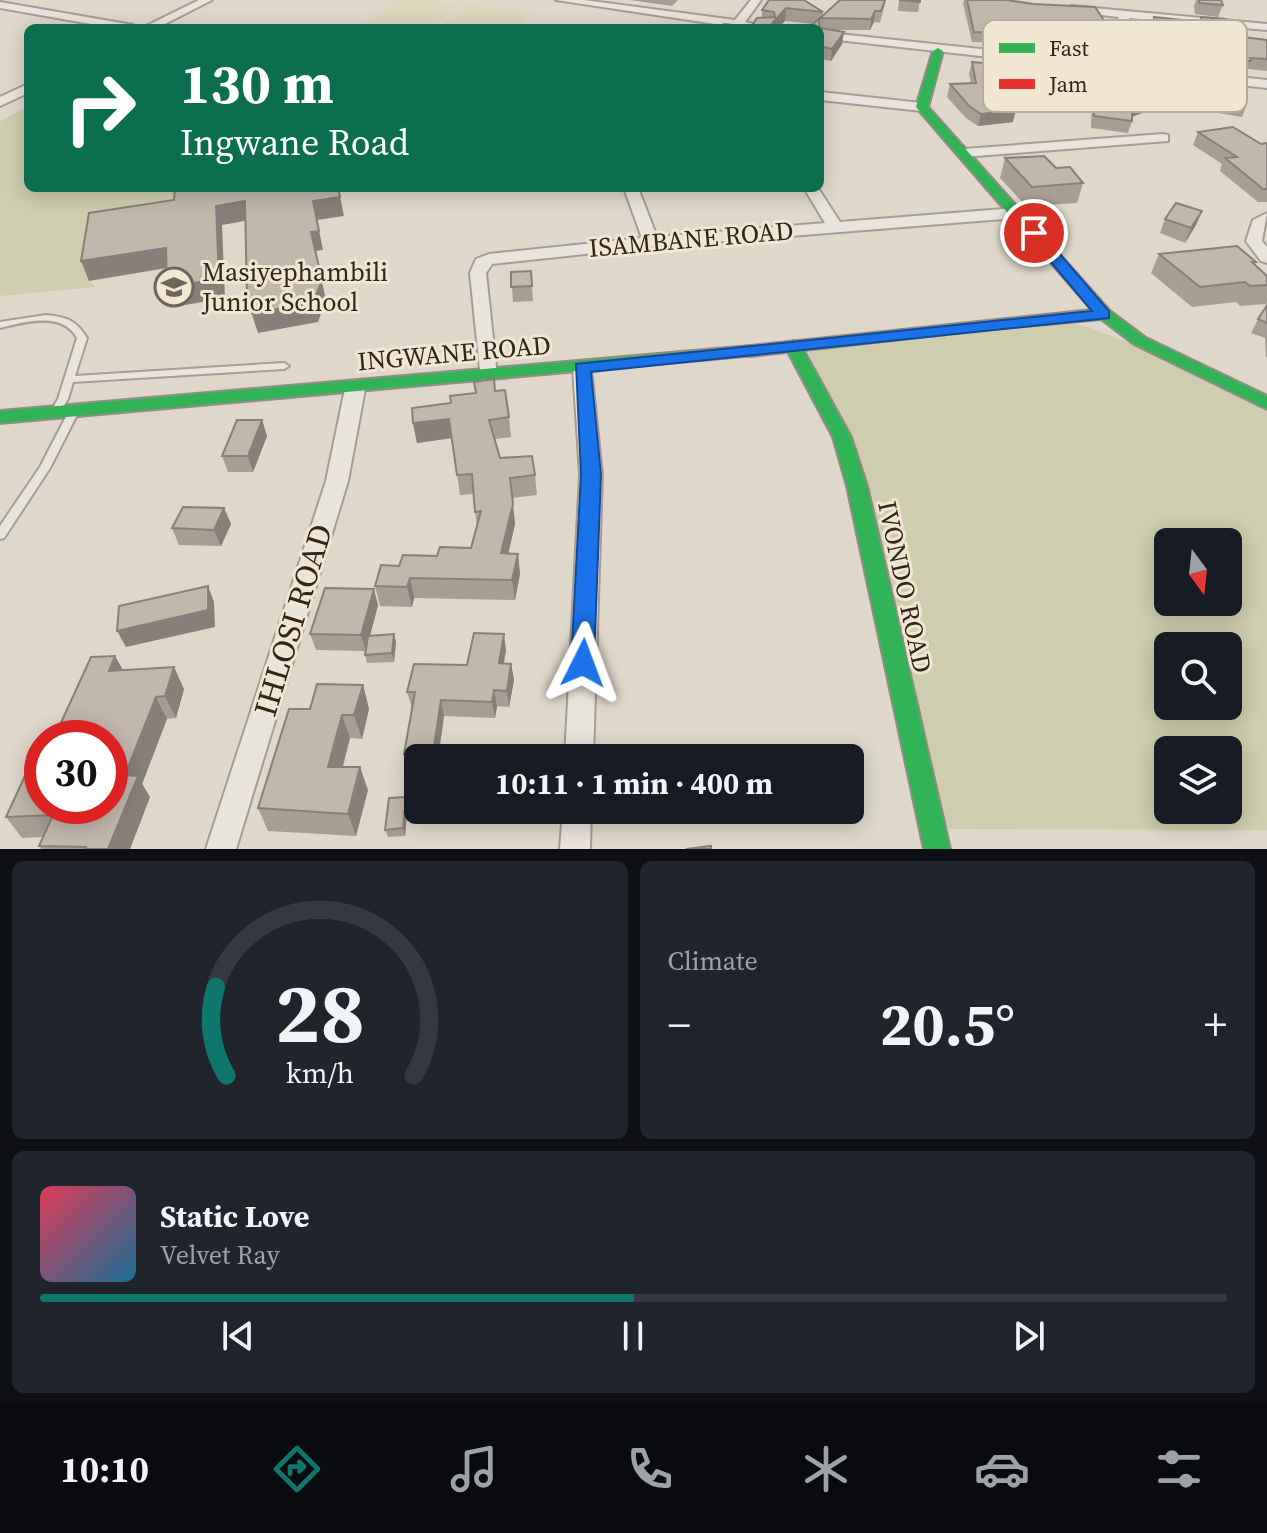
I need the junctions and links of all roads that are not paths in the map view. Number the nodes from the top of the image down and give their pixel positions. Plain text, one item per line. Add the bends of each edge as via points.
1 (207, 0) edge
2 (561, 0) edge
3 (756, 0) edge
4 (0, 5) edge
5 (1052, 7) edge
6 (1123, 14) junction
7 (1125, 20) edge
8 (1189, 20) edge
9 (110, 24) edge
10 (156, 24) edge
11 (738, 24) joint
12 (1247, 25) edge
13 (1267, 27) edge
14 (824, 36) edge
15 (938, 51) junction
16 (983, 56) edge
17 (1247, 82) edge
18 (1267, 84) edge
19 (24, 90) edge
20 (824, 96) edge
21 (0, 102) edge
22 (922, 107) junction
23 (1163, 138) dead end
24 (964, 153) junction
25 (632, 192) edge
26 (814, 192) edge
27 (1016, 213) junction
28 (1267, 218) edge
29 (836, 228) junction
30 (651, 242) junction
31 (1267, 258) edge
32 (1104, 314) junction
33 (0, 325) edge
34 (793, 346) junction
35 (284, 366) dead end
36 (582, 368) junction
37 (488, 376) junction
38 (69, 379) junction
39 (355, 389) junction
40 (1267, 403) edge
41 (74, 411) junction
42 (54, 413) junction
43 (0, 417) edge
44 (0, 535) edge
45 (580, 744) edge
46 (576, 824) edge
47 (221, 849) edge
48 (575, 849) edge
49 (937, 849) edge

1 - 10 street
2 - 11 street
3 - 11 street
4 - 9 street
5 - 6 street
6 - 7 street
6 - 8 street
12 - 13 street
14 - 15 street
15 - 16 street
15 - 22 street
17 - 18 street
19 - 21 street
20 - 22 street
22 - 24 street
23 - 24 street
24 - 27 street
25 - 30 street
26 - 29 street
27 - 29 street, ISAMBANE ROAD
27 - 32 street
28 - 31 street via 1258,223 1254,241
29 - 30 street, ISAMBANE ROAD
30 - 37 street, ISAMBANE ROAD via 482,262 478,273
32 - 34 street, INGWANE ROAD
32 - 40 street via 1140,341
33 - 38 lane via 62,319 78,328 82,338
34 - 36 street, INGWANE ROAD
34 - 49 street, IVONDO ROAD via 842,437 857,486
35 - 38 lane
36 - 37 street, INGWANE ROAD
36 - 45 street via 591,474
37 - 39 street, INGWANE ROAD
38 - 42 lane
39 - 41 street, INGWANE ROAD
39 - 47 street, IHLOSI ROAD via 337,481
41 - 42 street, INGWANE ROAD
41 - 44 lane via 45,468
42 - 43 street, INGWANE ROAD
46 - 48 street

